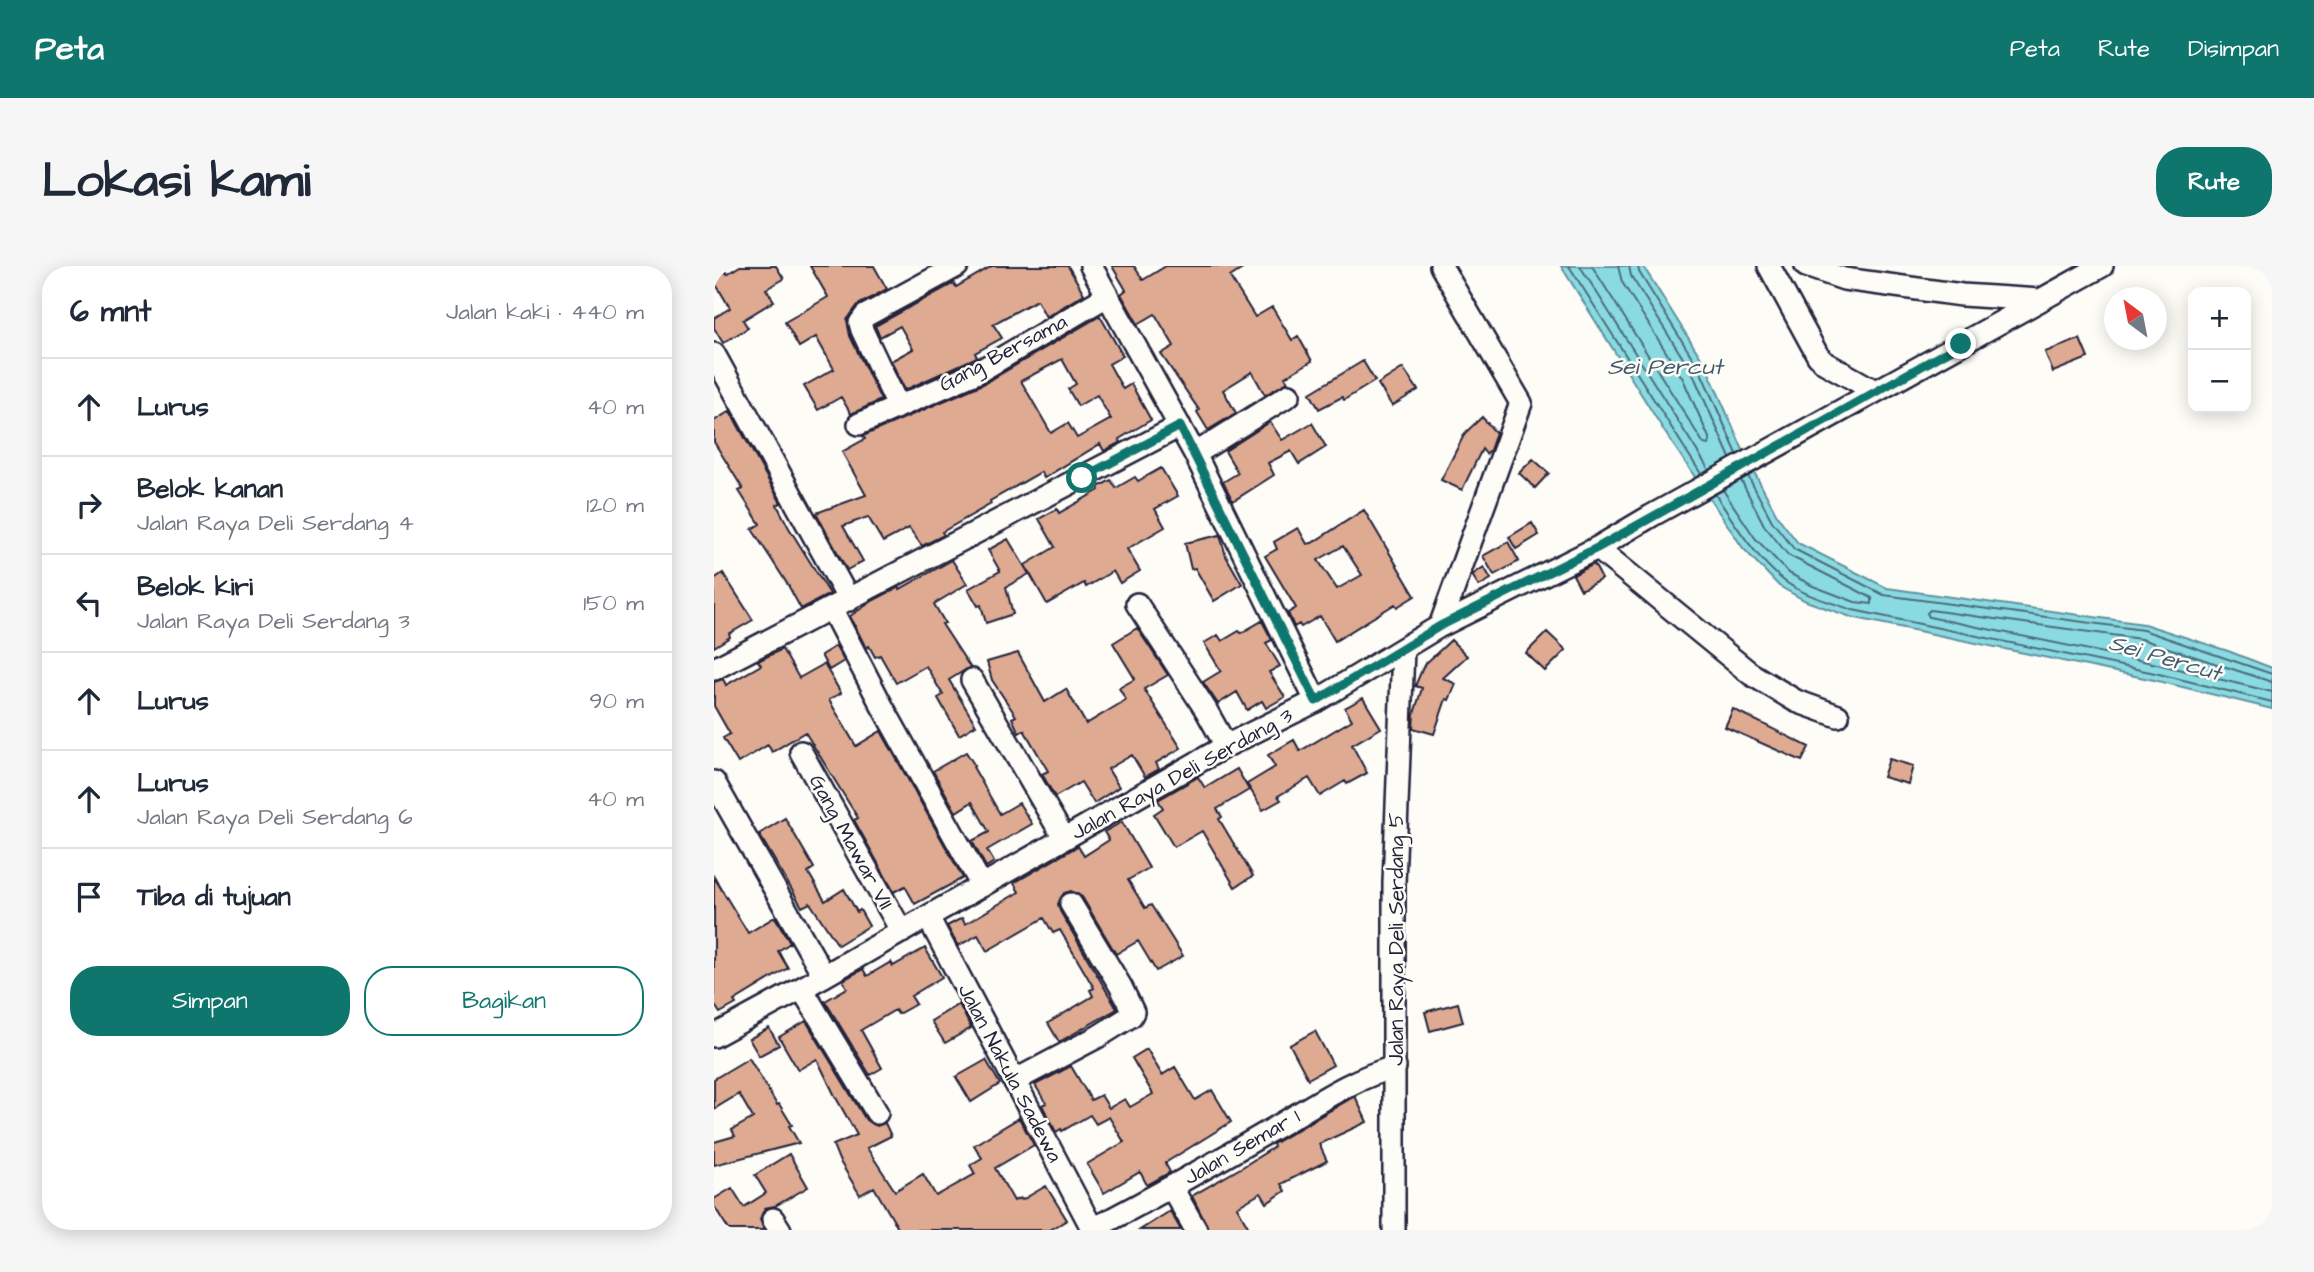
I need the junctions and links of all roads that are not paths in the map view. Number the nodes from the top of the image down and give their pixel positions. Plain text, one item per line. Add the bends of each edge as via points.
1 (957, 266) edge
2 (1091, 266) edge
3 (1441, 266) edge
4 (1769, 266) edge
5 (1806, 266) edge
6 (2102, 266) edge
7 (1107, 296) junction
8 (2040, 300) junction
9 (714, 354) edge
10 (1870, 394) junction
11 (1289, 395) dead end
12 (898, 406) junction
13 (859, 424) dead end
14 (1180, 426) junction
15 (1195, 454) junction
16 (1597, 548) junction
17 (840, 604) junction
18 (1137, 604) dead end
19 (1440, 626) junction
20 (1403, 649) junction
21 (714, 669) edge
22 (972, 680) dead end
23 (1316, 701) junction
24 (1838, 716) dead end
25 (1226, 746) junction
26 (802, 752) dead end
27 (714, 782) edge
28 (1064, 838) junction
29 (982, 886) junction
30 (1071, 904) dead end
31 (928, 917) junction
32 (902, 932) junction
33 (824, 976) junction
34 (802, 989) junction
35 (714, 1036) edge
36 (1389, 1069) junction
37 (1014, 1081) junction
38 (877, 1113) dead end
39 (1172, 1188) junction
40 (1092, 1230) edge
41 (1196, 1230) edge
42 (1394, 1230) edge

1 - 12 street via 864,316 860,323
2 - 7 street
3 - 19 street via 1521,402
4 - 10 street via 1818,356
5 - 8 street via 1844,279
6 - 8 street, Jalan Raya Deli Serdang 3
7 - 12 street, Gang Bersama via 978,372
7 - 14 street
8 - 10 street, Jalan Raya Deli Serdang 3
9 - 17 street
10 - 16 street, Jalan Raya Deli Serdang 3
11 - 15 street
12 - 13 street, Gang Bersama
14 - 15 street
14 - 17 street
15 - 23 street
16 - 19 street, Jalan Raya Deli Serdang 3
16 - 24 street via 1751,674 1796,701
17 - 21 street
17 - 29 street via 882,706
18 - 25 street
19 - 20 street, Jalan Raya Deli Serdang 3
20 - 23 street, Jalan Raya Deli Serdang 3
20 - 36 street, Jalan Raya Deli Serdang 5
22 - 28 street
23 - 25 street, Jalan Raya Deli Serdang 3
25 - 28 street, Jalan Raya Deli Serdang 3
26 - 32 street, Gang Mawar VII
27 - 33 street
28 - 29 street, Jalan Raya Deli Serdang 3
29 - 31 street, Jalan Raya Deli Serdang 3
30 - 37 street via 1133,1012 1099,1036
31 - 32 street, Jalan Raya Deli Serdang 3
31 - 37 street, Jalan Nakula Sadewa
32 - 33 street, Jalan Raya Deli Serdang 3
33 - 34 street, Jalan Raya Deli Serdang 3
34 - 35 street, Jalan Raya Deli Serdang 3
34 - 38 street
36 - 39 street, Jalan Semar 1 via 1346,1087
36 - 42 street, Jalan Raya Deli Serdang 5
37 - 40 street, Jalan Nakula Sadewa
39 - 40 street, Jalan Semar 1
39 - 41 street

